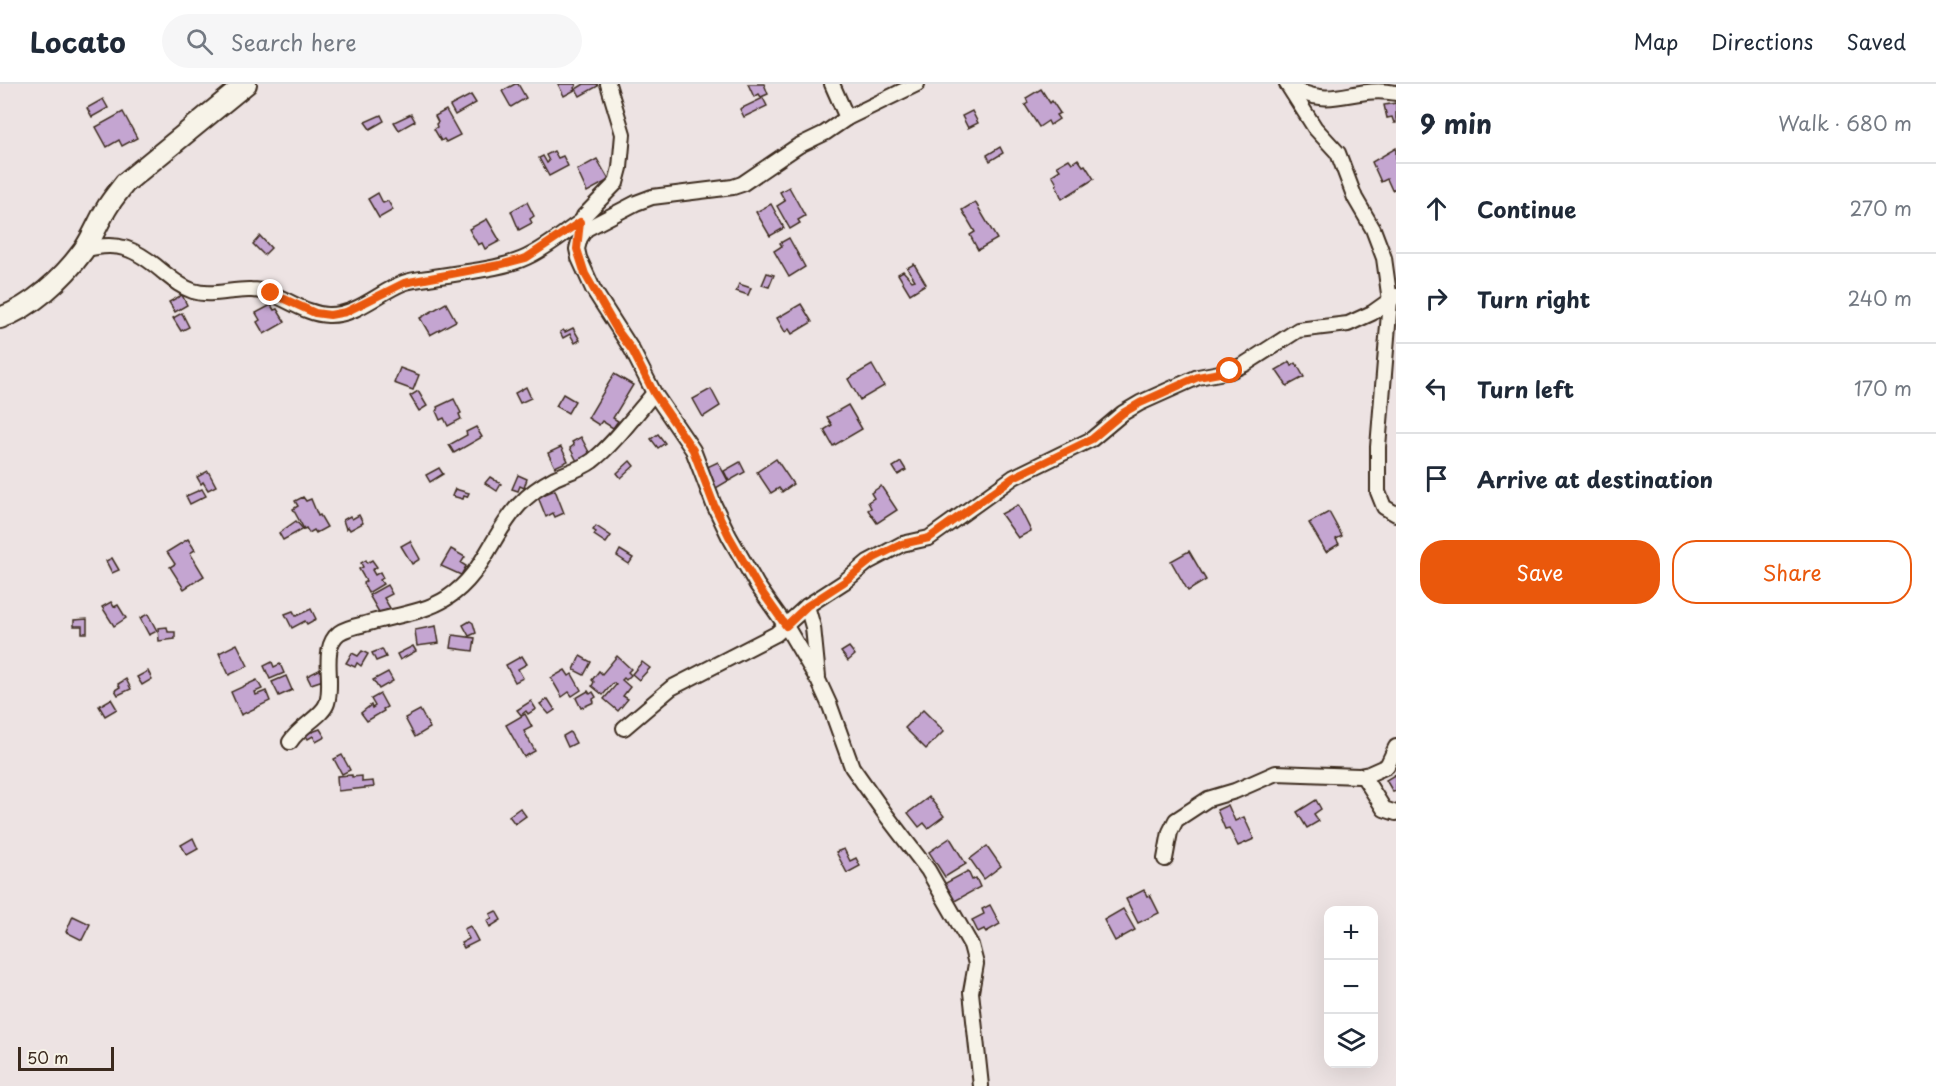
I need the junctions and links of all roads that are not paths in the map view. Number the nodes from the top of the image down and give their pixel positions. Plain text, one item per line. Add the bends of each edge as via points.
1 (246, 84) edge
2 (608, 84) edge
3 (832, 84) edge
4 (917, 84) edge
5 (1287, 84) edge
6 (1396, 93) edge
7 (847, 118) junction
8 (580, 222) junction
9 (580, 238) junction
10 (84, 250) junction
11 (1393, 299) edge
12 (0, 318) edge
13 (654, 393) junction
14 (1396, 514) edge
15 (807, 606) junction
16 (786, 626) junction
17 (819, 682) junction
18 (624, 728) dead end
19 (290, 742) dead end
20 (1396, 747) edge
21 (1364, 776) junction
22 (1396, 813) edge
23 (1165, 859) dead end
24 (981, 1086) edge

1 - 10 street via 125,183
2 - 8 street via 623,134 620,168 616,183
3 - 7 street
4 - 7 street
5 - 6 street via 1307,95 1328,99 1371,91
5 - 11 street via 1315,128 1338,153 1379,244
7 - 9 street via 742,184 652,197 599,221
8 - 9 street
8 - 10 street via 526,258 404,283 366,304 330,315 315,313 271,293 194,292 120,246
9 - 13 street via 577,249 585,274
10 - 12 street via 42,293
11 - 14 street via 1378,447 1378,492 1384,507
11 - 15 street via 1348,324 1298,330 1235,369 1198,377 1140,403 1092,439 1014,477 929,538 902,544 874,558
13 - 16 street via 693,450 729,536
13 - 19 street via 593,460 555,478 518,506 473,576 448,598 340,632 329,648 327,704
15 - 16 street
15 - 17 street
16 - 17 street
16 - 18 street via 765,641 671,688
17 - 24 street via 852,767 928,870 971,945 976,963 970,992
20 - 21 street via 1387,766
21 - 22 street via 1384,809
21 - 23 street via 1276,773 1208,799 1176,820

